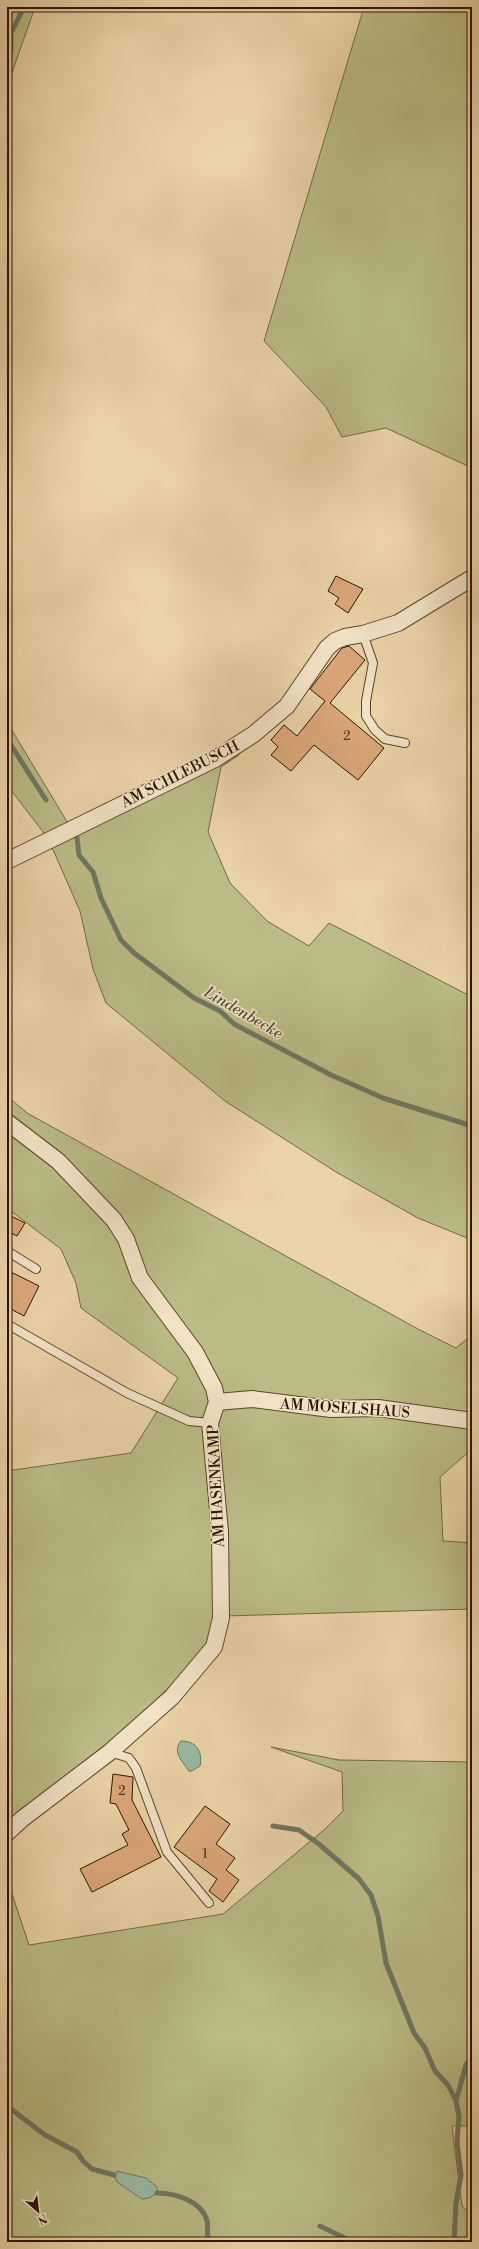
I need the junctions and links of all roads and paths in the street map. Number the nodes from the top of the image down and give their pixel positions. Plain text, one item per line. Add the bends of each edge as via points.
1 (472, 578) edge
2 (363, 634) junction
3 (405, 743) dead end
4 (7, 860) edge
5 (7, 1122) edge
6 (7, 1251) edge
7 (36, 1269) dead end
8 (7, 1324) edge
9 (217, 1402) junction
10 (472, 1421) edge
11 (210, 1423) junction
12 (110, 1752) junction
13 (7, 1833) edge
14 (209, 1903) dead end

1 - 2 street, AM SCHLEBUSCH via 398,623
2 - 3 lane via 373,663 366,716 385,739
2 - 4 street, AM SCHLEBUSCH via 345,637 327,648 287,706 238,746
5 - 9 street, AM HASENKAMP via 58,1161 114,1220 126,1239 140,1278 196,1352 214,1388
6 - 7 lane
8 - 11 lane via 127,1393 189,1420
9 - 10 street, AM MOSELSHAUS via 252,1399 331,1409 378,1408
9 - 11 street, AM HASENKAMP
11 - 12 street, AM HASENKAMP via 220,1532 221,1618 214,1647 172,1697
12 - 13 street, AM HASENKAMP via 22,1818
12 - 14 lane via 129,1758 136,1768 167,1852

